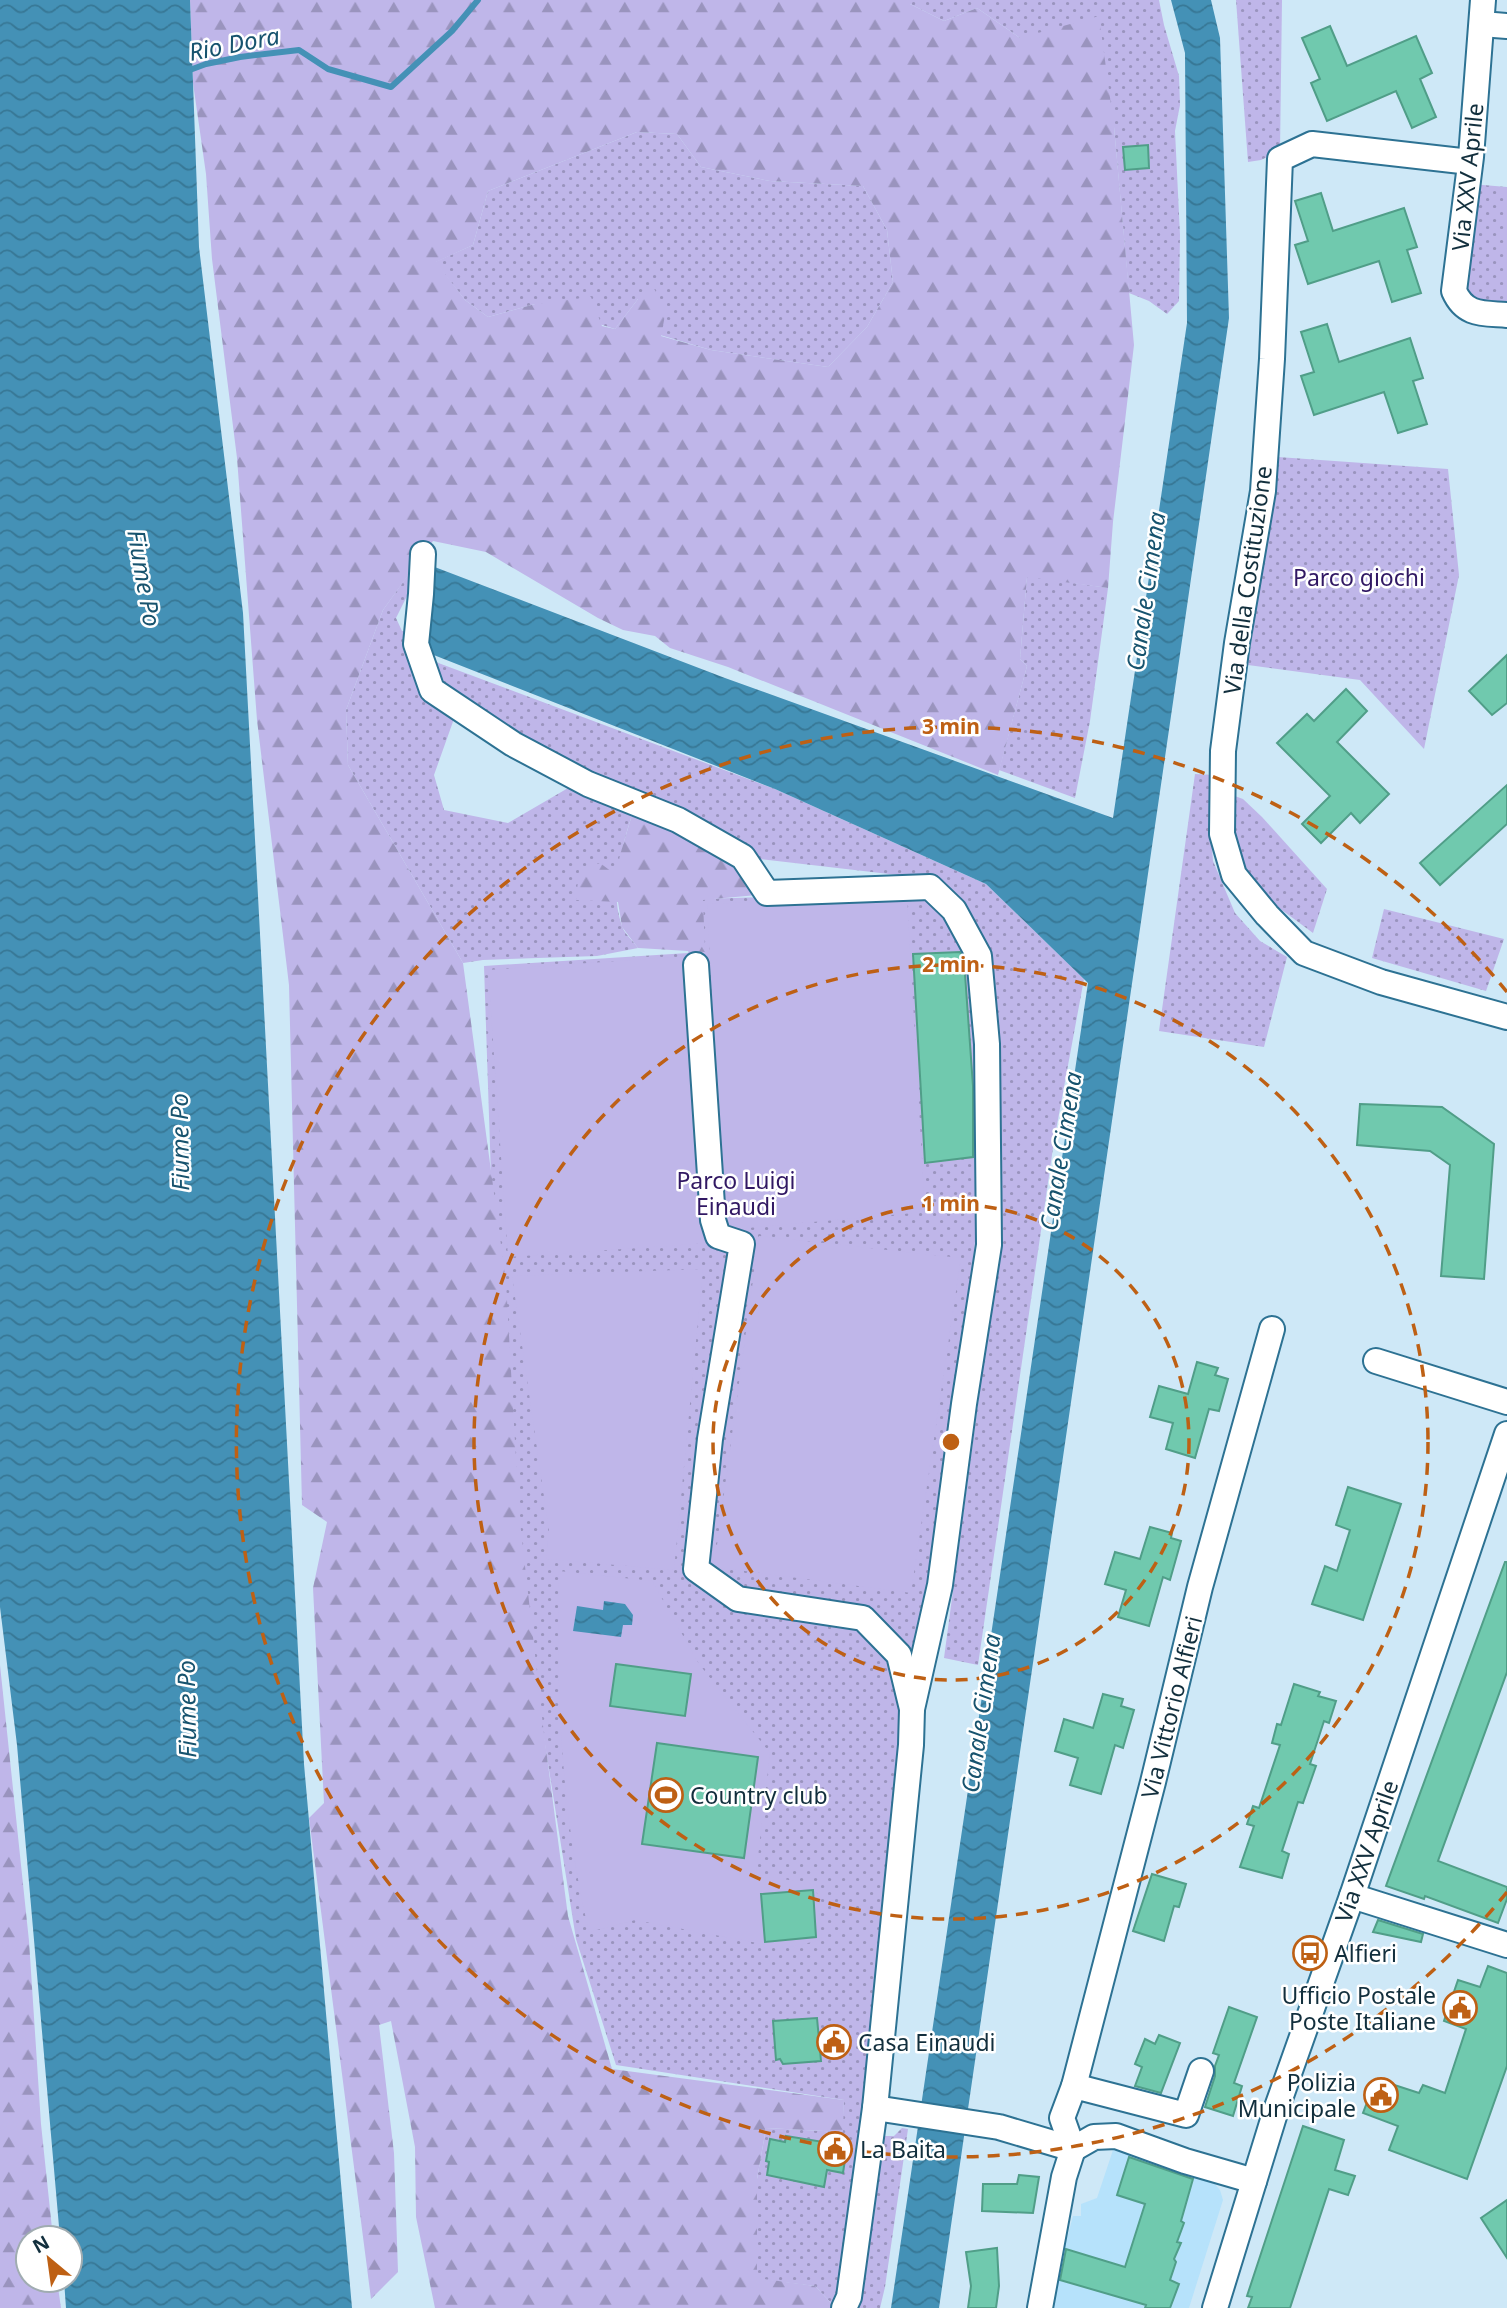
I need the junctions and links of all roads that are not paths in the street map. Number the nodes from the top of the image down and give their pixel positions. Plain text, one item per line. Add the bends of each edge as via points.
1 (1483, 0) edge
2 (1470, 162) junction
3 (1507, 314) edge
4 (423, 554) dead end
5 (696, 965) dead end
6 (1507, 1017) edge
7 (1272, 1329) dead end
8 (1376, 1361) dead end
9 (1507, 1402) edge
10 (1507, 1434) edge
11 (1500, 1480) edge
12 (912, 1709) junction
13 (1352, 1896) junction
14 (1507, 1945) edge
15 (1201, 2071) dead end
16 (1074, 2086) junction
17 (875, 2108) junction
18 (1073, 2149) junction
19 (1254, 2181) junction
20 (845, 2308) edge
21 (1040, 2308) edge
22 (1215, 2308) edge

1 - 2 street, Via XXV Aprile
2 - 3 street, Via XXV Aprile via 1454,291 1460,303 1474,312
2 - 6 street, Via della Costituzione via 1312,144 1280,159 1263,491 1223,751 1222,835 1234,875 1304,953 1381,982
4 - 12 street via 416,644 432,690 513,744 588,784 678,820 743,857 767,893 930,887 954,910 979,956 987,1044 989,1245 940,1585
5 - 12 street via 713,1220 718,1237 742,1244 710,1439 696,1569 738,1598 863,1618 898,1655
7 - 16 street, Via Vittorio Alfieri via 1200,1587
8 - 9 street
10 - 11 street, Via XXV Aprile
11 - 13 street, Via XXV Aprile
12 - 17 street
13 - 14 street
13 - 19 street, Via XXV Aprile
15 - 16 street via 1186,2115
16 - 18 street, Via Vittorio Alfieri via 1062,2118
17 - 18 street via 980,2124
17 - 20 street
18 - 19 street via 1094,2137 1116,2136
18 - 21 street
19 - 22 street, Via XXV Aprile

